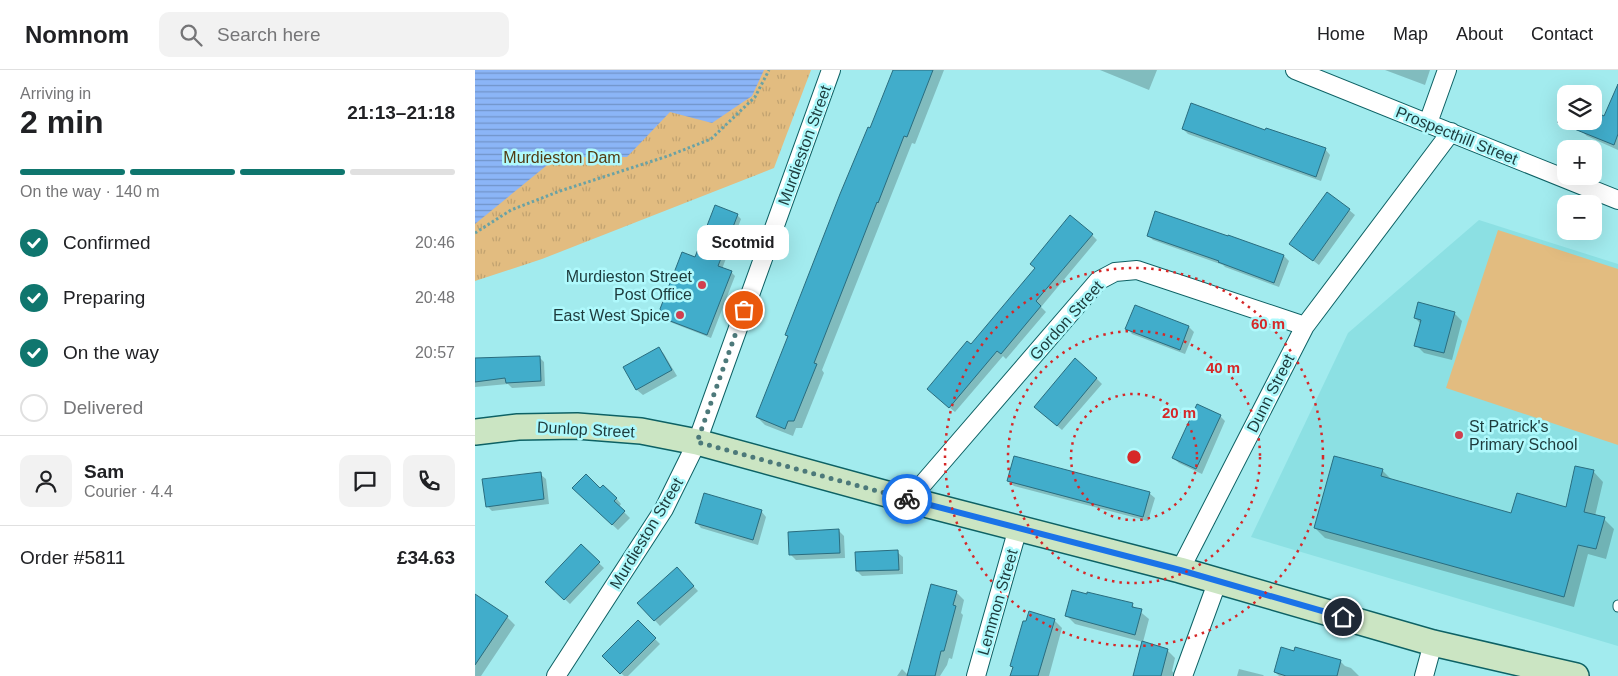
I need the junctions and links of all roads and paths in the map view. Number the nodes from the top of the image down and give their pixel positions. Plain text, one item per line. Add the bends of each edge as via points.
1 (769, 70) edge
2 (831, 70) edge
3 (1295, 70) edge
4 (1447, 70) edge
5 (1428, 123) junction
6 (1451, 132) junction
7 (1618, 200) edge
8 (475, 233) edge
9 (1305, 326) junction
10 (475, 432) edge
11 (697, 442) junction
12 (909, 500) junction
13 (1018, 528) junction
14 (1180, 570) junction
15 (1218, 580) junction
16 (1433, 643) junction
17 (555, 676) edge
18 (975, 676) edge
19 (1183, 676) edge
20 (1424, 676) edge
21 (1576, 676) edge

1 - 8 path via 755,98 711,139 511,210
2 - 11 street, Murdieston Street
3 - 5 street, Prospecthill Street
4 - 5 street
5 - 6 street, Prospecthill Street
6 - 7 street, Prospecthill Street
6 - 9 street, Dunn Street
9 - 12 street, Gordon Street via 1137,270 1115,272 1098,281
9 - 14 street, Dunn Street
10 - 11 main road, Dunlop Street via 577,426 641,431
11 - 12 main road, Dunlop Street
11 - 17 street, Murdieston Street via 664,509
12 - 13 main road, Dunlop Street
13 - 14 main road, Dunlop Street
13 - 18 street, Lemmon Street
14 - 15 main road, Dunlop Street
15 - 16 main road, Dunlop Street
15 - 19 street
16 - 20 street
16 - 21 main road, Dunlop Street

